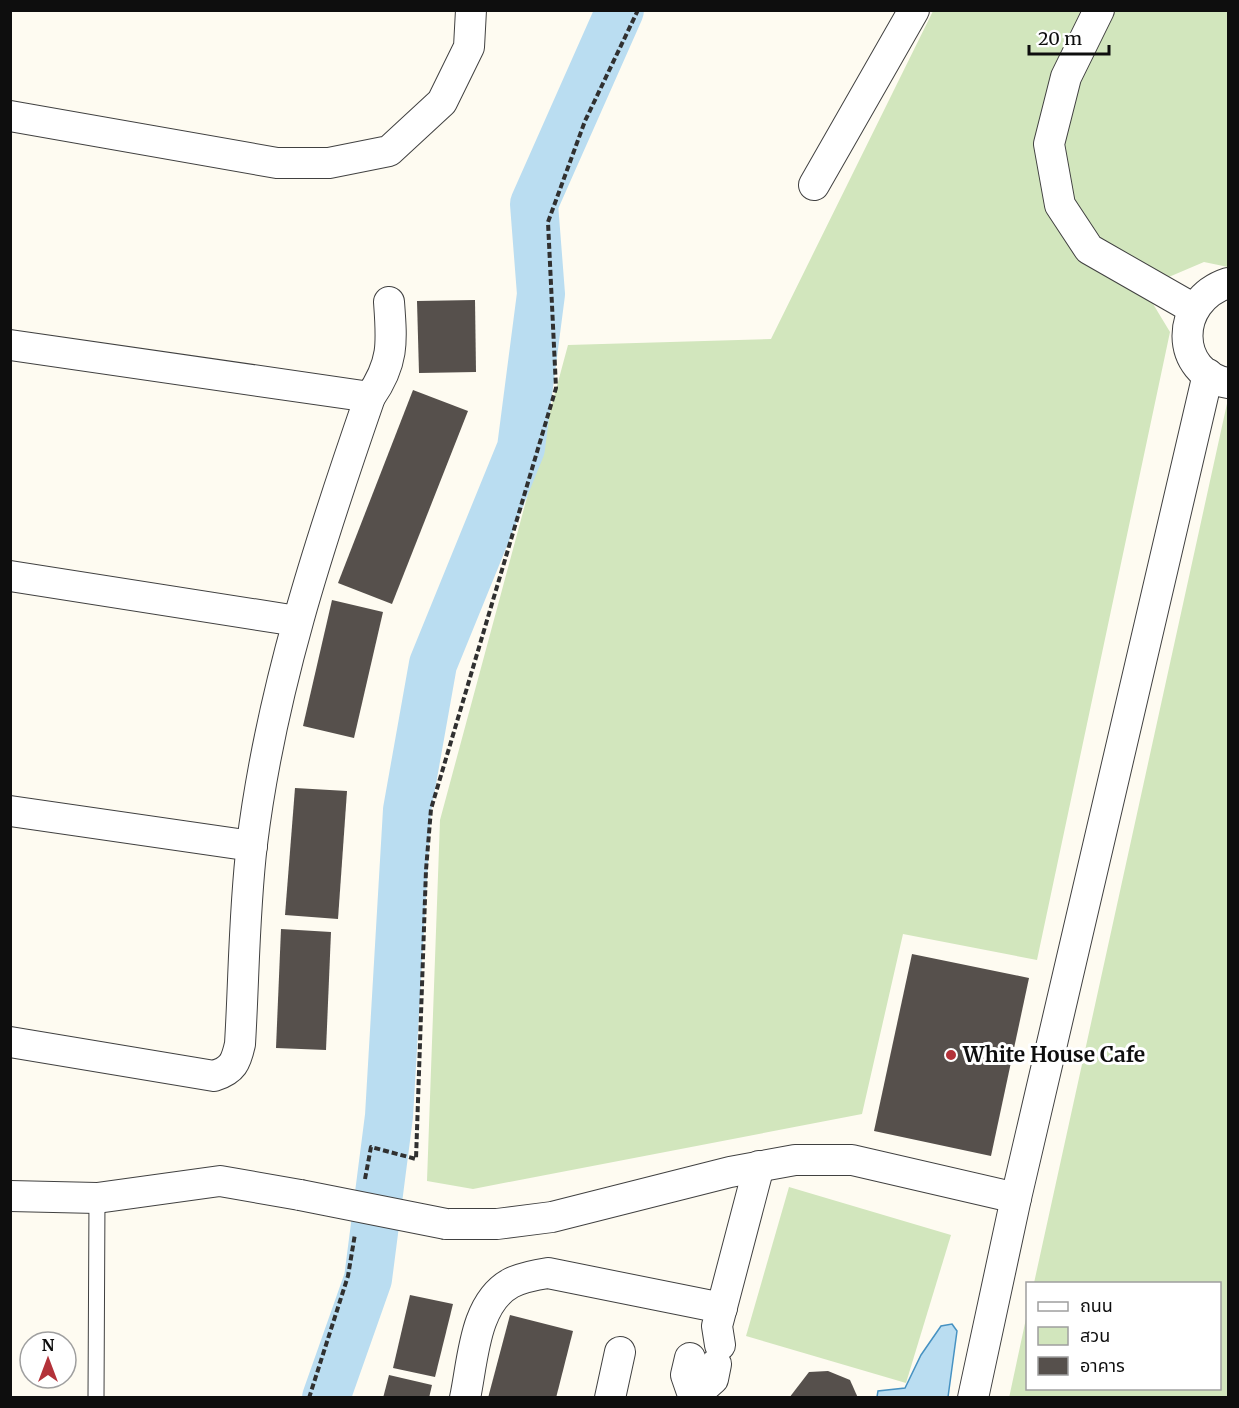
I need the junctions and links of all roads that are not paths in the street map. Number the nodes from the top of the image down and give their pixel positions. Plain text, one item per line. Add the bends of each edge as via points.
1 (471, 10) edge
2 (914, 10) edge
3 (1099, 10) edge
4 (10, 117) edge
5 (814, 185) dead end
6 (1228, 283) edge
7 (389, 302) dead end
8 (1194, 309) junction
9 (10, 345) edge
10 (1218, 378) edge
11 (370, 397) junction
12 (10, 576) edge
13 (297, 621) junction
14 (10, 811) edge
15 (252, 846) junction
16 (10, 1042) edge
17 (759, 1166) junction
18 (10, 1196) edge
19 (97, 1198) junction
20 (1016, 1198) junction
21 (710, 1340) junction
22 (620, 1352) dead end
23 (694, 1396) edge
24 (96, 1398) edge
25 (465, 1398) edge
26 (610, 1398) edge
27 (973, 1398) edge

1 - 4 street via 469,47 442,102 389,151 329,163 277,162
2 - 5 street
3 - 8 street via 1066,78 1049,144 1060,205 1089,249
6 - 8 street via 1203,296
7 - 11 street via 390,359
8 - 10 street via 1188,322 1191,351
9 - 11 street
10 - 20 street
11 - 13 street
12 - 13 street
13 - 15 street via 277,698
14 - 15 street
15 - 16 street via 240,1044 236,1062 228,1072 214,1076
17 - 19 street, bridge via 552,1217 496,1224 446,1224 220,1181
17 - 20 street via 795,1160 852,1160
17 - 21 street
18 - 19 street
19 - 24 lane
20 - 27 street
21 - 23 street via 713,1379
21 - 25 street via 548,1273 525,1277 509,1284 482,1317
22 - 26 street

